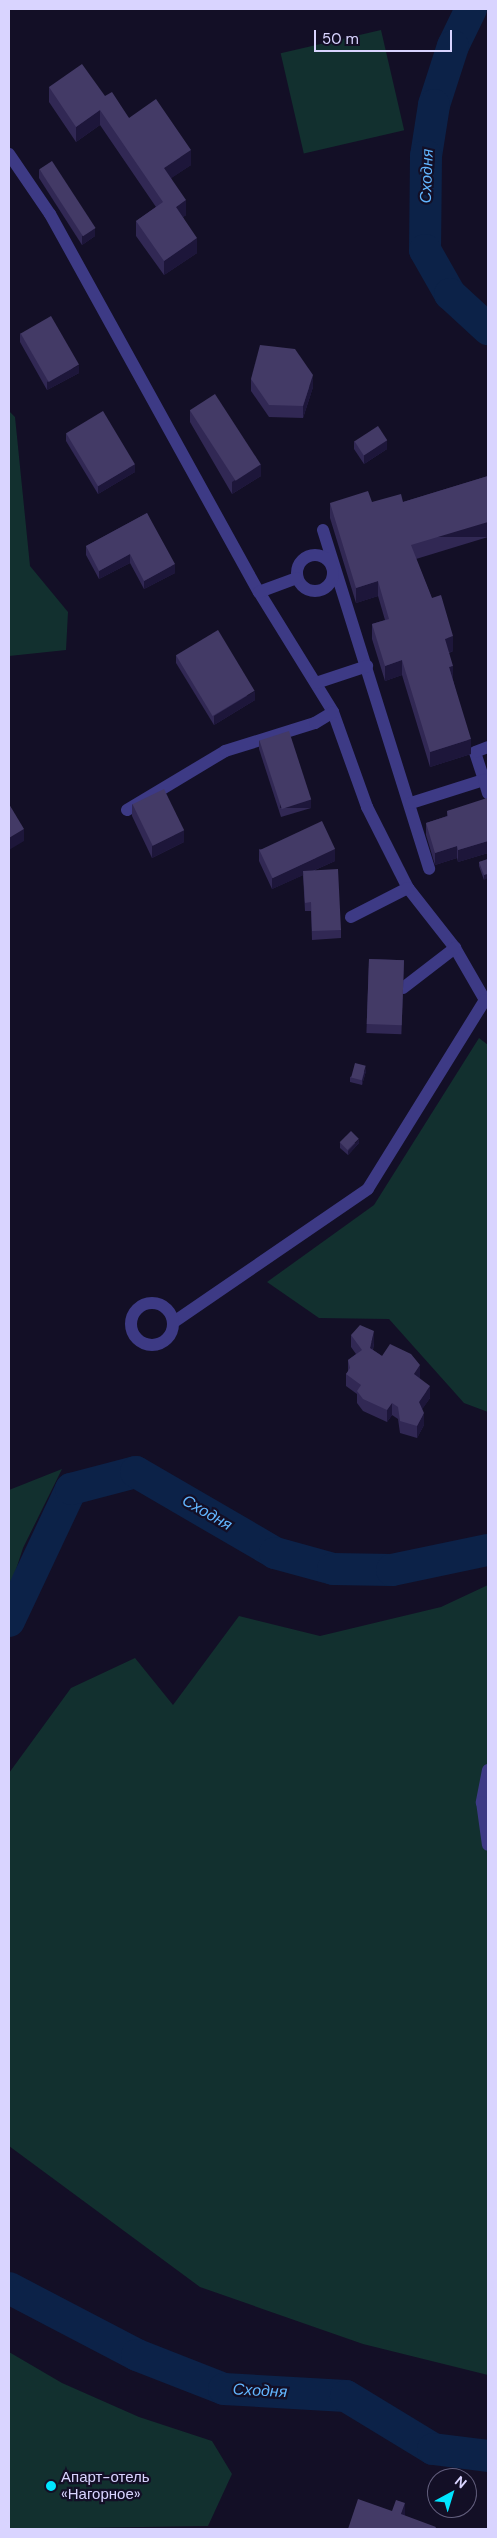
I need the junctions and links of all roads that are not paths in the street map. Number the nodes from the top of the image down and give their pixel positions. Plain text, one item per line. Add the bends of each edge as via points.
1 (9, 154) edge
2 (323, 530) dead end
3 (335, 567) junction
4 (297, 578) junction
5 (259, 592) junction
6 (367, 666) junction
7 (316, 683) junction
8 (333, 712) junction
9 (488, 747) edge
10 (484, 780) junction
11 (488, 793) edge
12 (411, 803) junction
13 (127, 810) dead end
14 (429, 869) dead end
15 (408, 888) junction
16 (351, 916) dead end
17 (455, 948) junction
18 (403, 988) edge
19 (487, 1001) edge
20 (175, 1321) dead end
21 (488, 1770) edge
22 (488, 1845) edge

1 - 5 lane via 50,214
2 - 3 lane
3 - 4 lane via 331,582 320,590 306,589
3 - 4 lane via 325,557 310,555 299,564
3 - 6 lane
4 - 5 lane
5 - 7 lane
6 - 7 lane
6 - 12 lane
7 - 8 lane
8 - 13 lane via 315,723 224,751
8 - 15 lane via 367,806
9 - 10 lane via 475,752
10 - 11 lane
10 - 12 lane
12 - 14 lane
15 - 16 lane
15 - 17 lane
17 - 18 lane
17 - 19 lane
19 - 20 lane via 368,1188
21 - 22 lane via 482,1802

